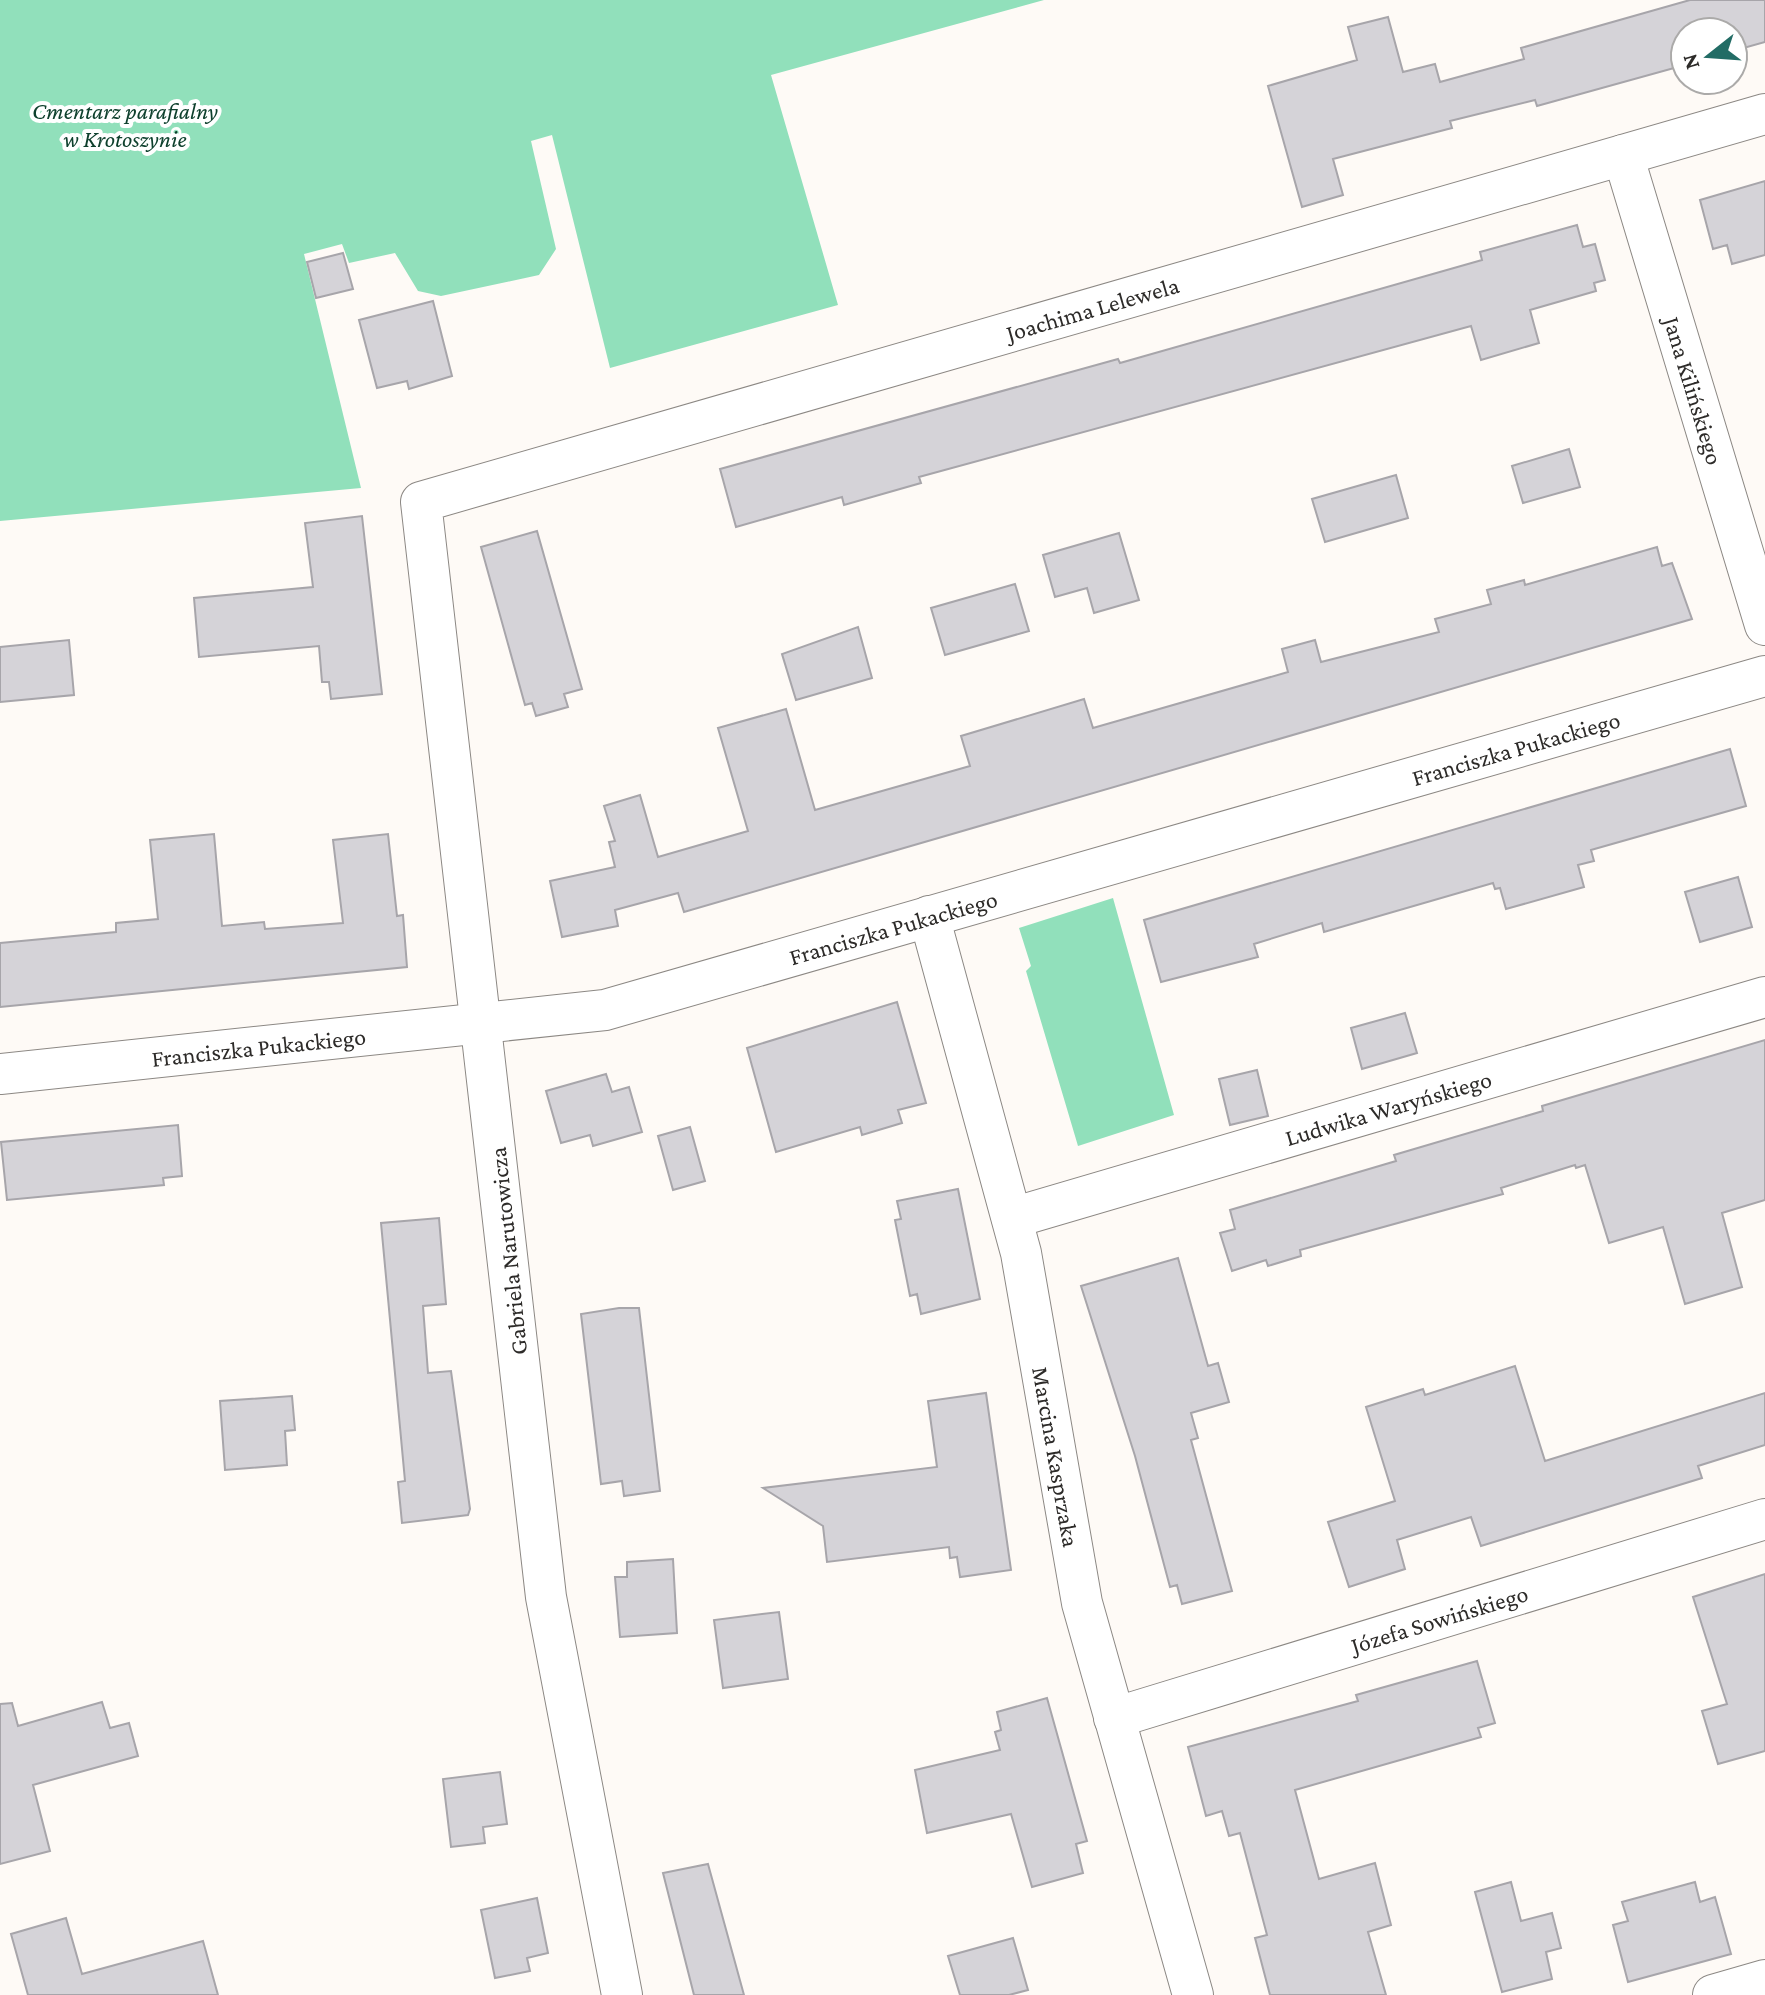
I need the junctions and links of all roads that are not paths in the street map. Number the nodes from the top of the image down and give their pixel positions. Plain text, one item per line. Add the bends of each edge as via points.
1 (1765, 114) edge
2 (1623, 155) junction
3 (421, 502) joint
4 (1765, 625) edge
5 (1765, 676) edge
6 (929, 916) junction
7 (1765, 997) edge
8 (483, 1025) junction
9 (0, 1074) edge
10 (1012, 1218) junction
11 (1765, 1519) edge
12 (1114, 1718) junction
13 (1765, 1980) edge
14 (622, 1995) edge
15 (1193, 1995) edge
16 (1713, 1995) edge

1 - 2 street, Joachima Lelewela
2 - 3 street, Joachima Lelewela
2 - 4 street, Jana Kilińskiego
3 - 8 street, Gabriela Narutowicza
5 - 6 street, Franciszka Pukackiego
6 - 8 street, Franciszka Pukackiego via 605,1010
6 - 10 street, Marcina Kasprzaka
7 - 10 street, Ludwika Waryńskiego
8 - 9 street, Franciszka Pukackiego
8 - 14 street, Gabriela Narutowicza via 546,1597
10 - 12 street, Marcina Kasprzaka via 1082,1603
11 - 12 street, Józefa Sowińskiego
12 - 15 street, Marcina Kasprzaka
13 - 16 street

